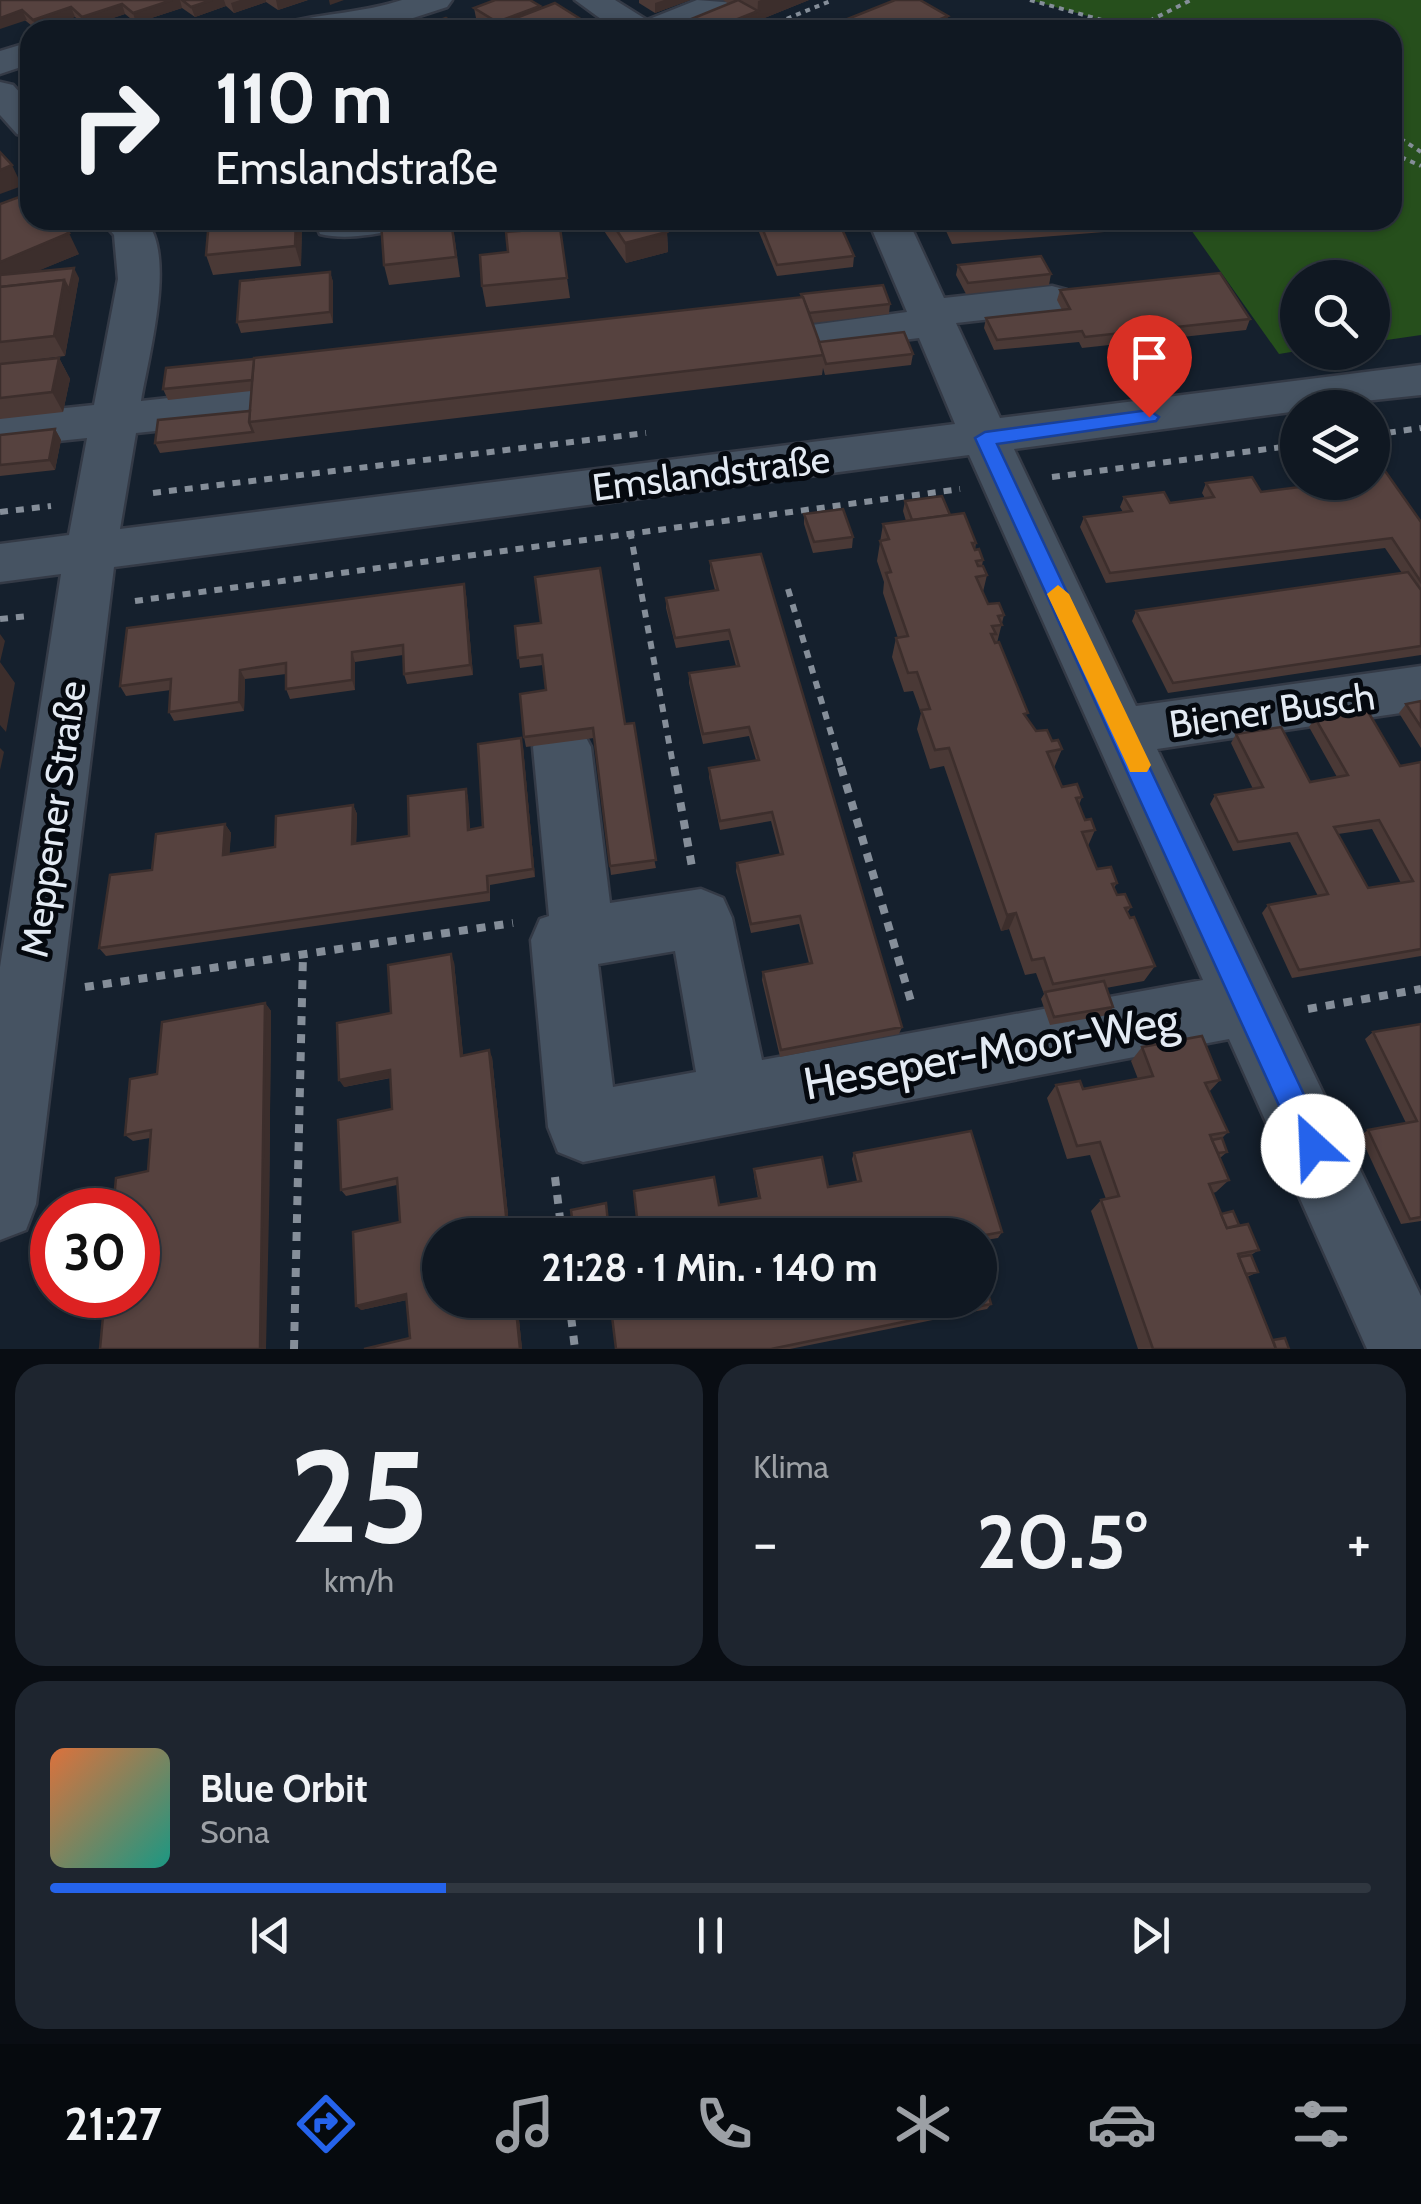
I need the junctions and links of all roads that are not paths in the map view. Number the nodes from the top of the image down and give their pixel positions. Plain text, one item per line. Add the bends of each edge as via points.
1 (592, 0) edge
2 (719, 4) edge
3 (442, 7) edge
4 (405, 20) edge
5 (624, 20) edge
6 (678, 20) edge
7 (0, 93) edge
8 (20, 115) edge
9 (132, 230) edge
10 (892, 230) edge
11 (1052, 300) dead end
12 (931, 318) junction
13 (813, 336) edge
14 (1421, 380) edge
15 (251, 405) edge
16 (114, 420) junction
17 (0, 431) edge
18 (995, 461) junction
19 (90, 554) junction
20 (0, 564) edge
21 (1421, 688) edge
22 (1123, 731) junction
23 (562, 748) edge
24 (582, 924) junction
25 (1247, 1004) junction
26 (736, 1098) junction
27 (0, 1204) edge
28 (1402, 1305) edge

1 - 5 street
2 - 6 street
3 - 4 street
7 - 8 street
9 - 16 street, Meppener Straße via 139,278
10 - 12 street
11 - 12 street
12 - 13 street
12 - 18 street
14 - 18 street, Emslandstraße
15 - 16 street
16 - 17 street
16 - 19 street, Meppener Straße
18 - 19 street, Emslandstraße via 617,460
18 - 22 street
19 - 20 street, Emslandstraße
19 - 27 street, Meppener Straße
21 - 22 street, Biener Busch
22 - 25 street
23 - 24 street
24 - 26 street via 701,918
24 - 26 street, Heseper-Moor-Weg via 563,940 583,1127
25 - 26 street, Heseper-Moor-Weg
25 - 28 street

